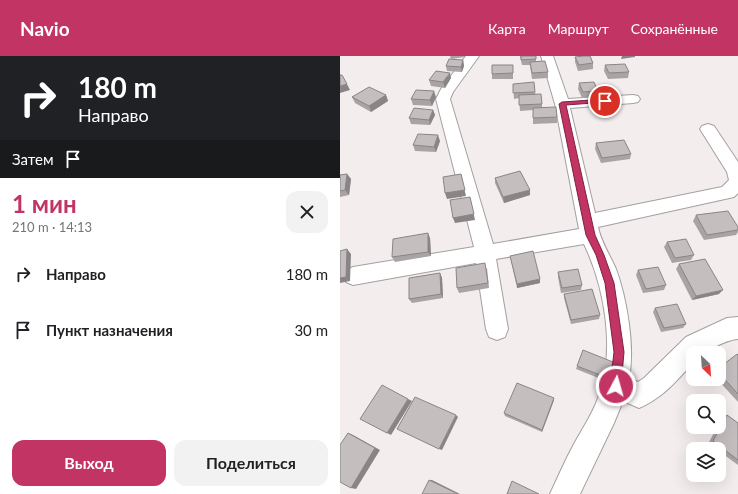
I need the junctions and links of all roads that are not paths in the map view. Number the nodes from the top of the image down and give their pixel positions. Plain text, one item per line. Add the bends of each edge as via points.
1 (473, 56) edge
2 (547, 56) edge
3 (633, 99) dead end
4 (562, 104) junction
5 (708, 129) dead end
6 (738, 177) edge
7 (589, 228) junction
8 (485, 252) junction
9 (352, 276) dead end
10 (738, 328) edge
11 (497, 330) dead end
12 (616, 386) junction
13 (565, 494) edge

1 - 8 street via 443,99
2 - 4 street
3 - 4 street
4 - 7 street
5 - 6 street
6 - 7 street via 728,192
7 - 8 street
7 - 12 street via 610,283 619,352
8 - 9 street
8 - 11 street
10 - 12 street via 727,329 694,345 653,387 639,395
12 - 13 street

